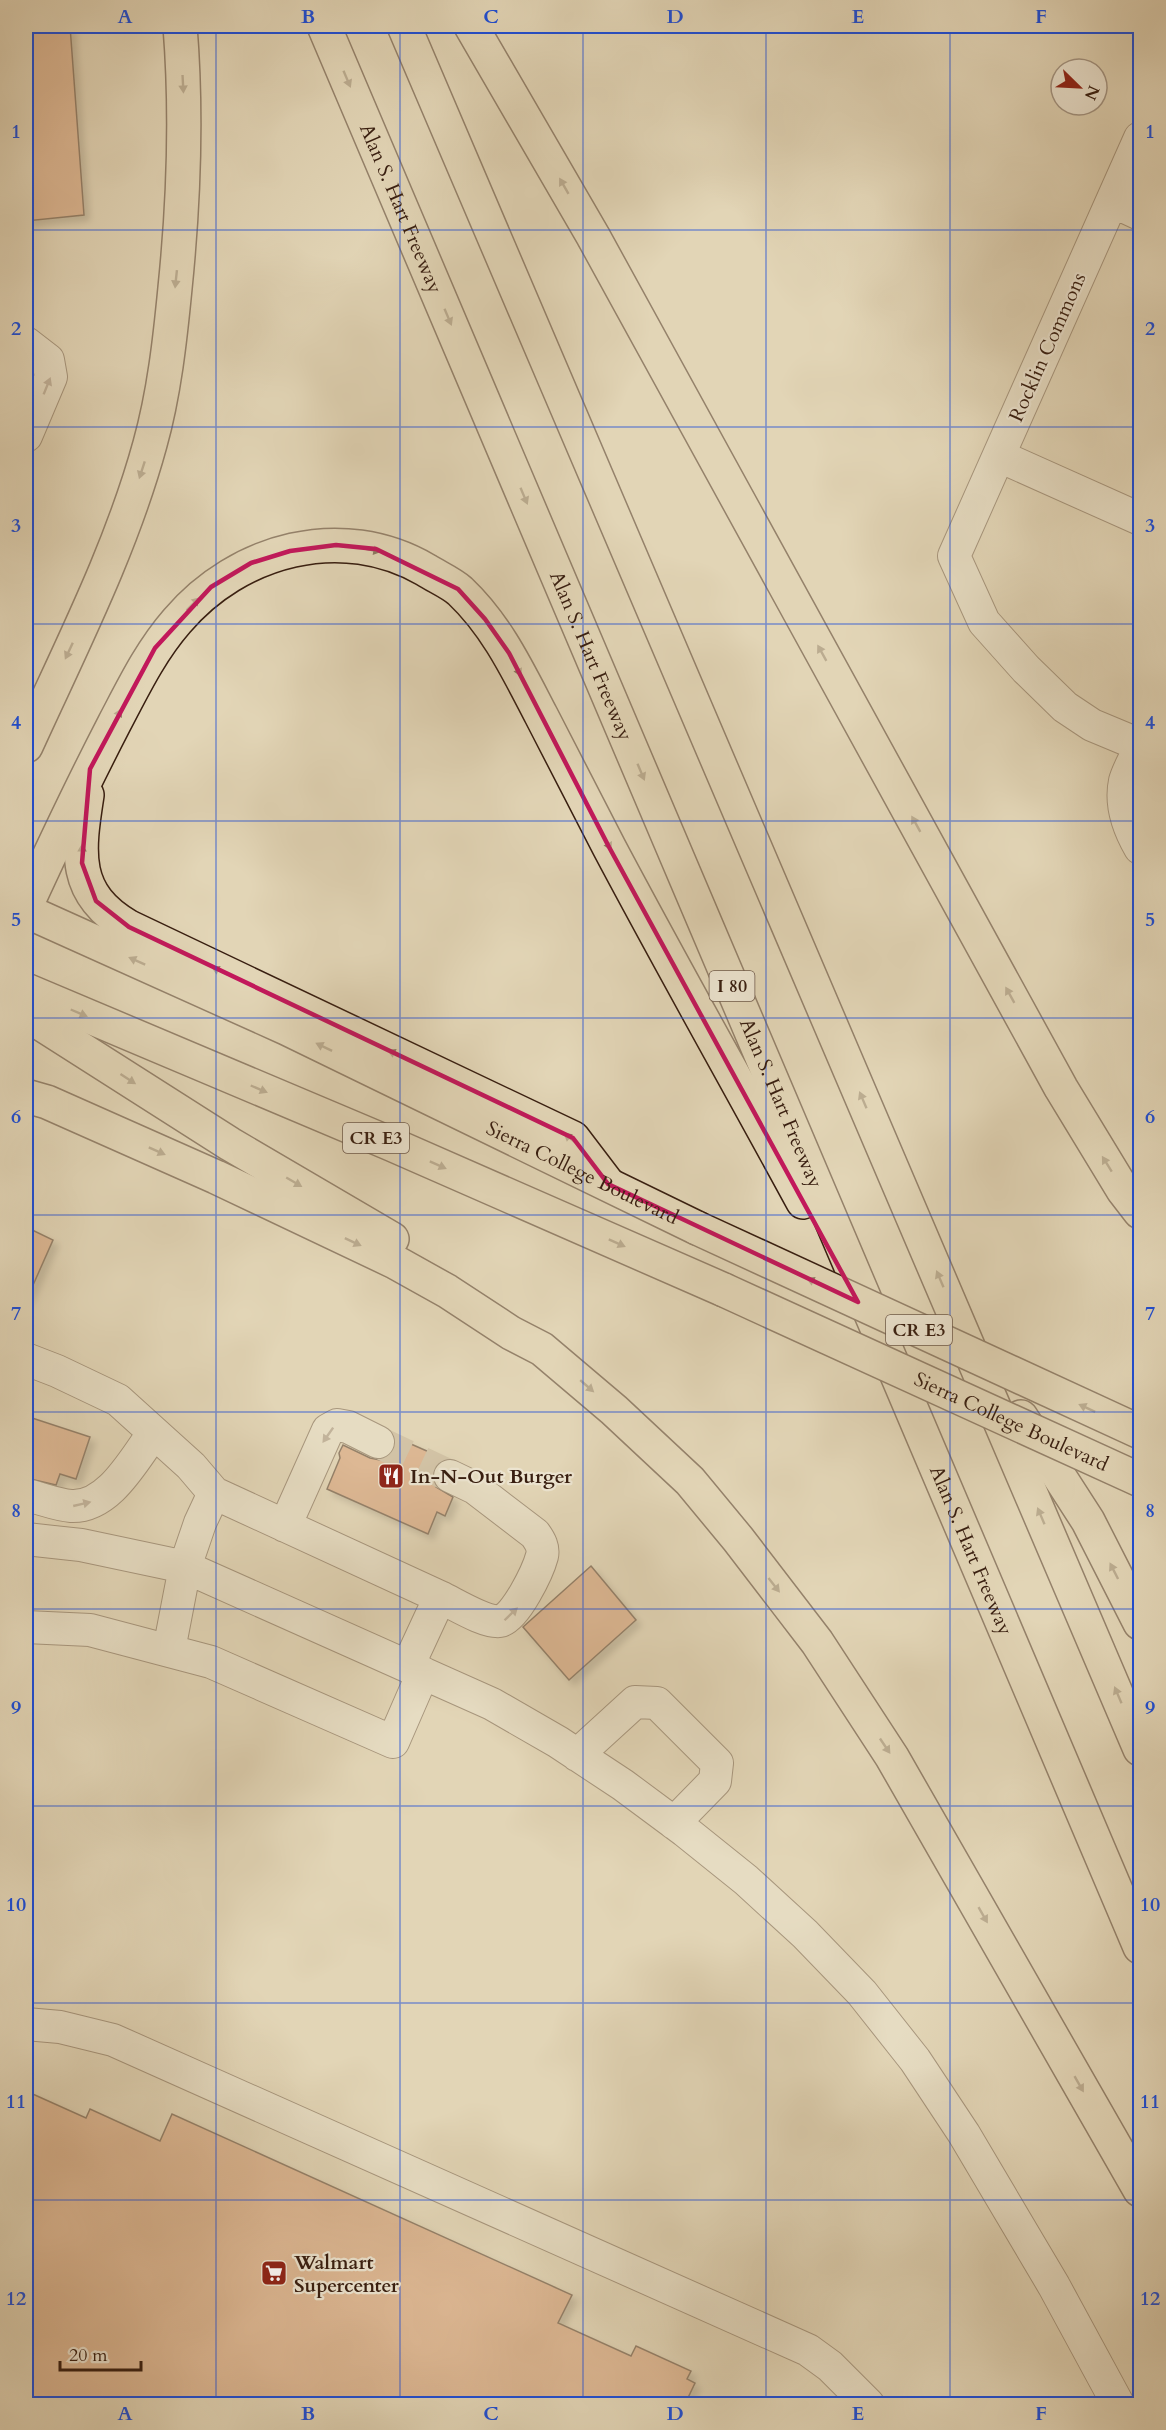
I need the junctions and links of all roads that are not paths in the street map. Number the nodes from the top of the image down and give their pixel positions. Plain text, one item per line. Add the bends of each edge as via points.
1 (180, 26) edge
2 (324, 26) edge
3 (404, 26) edge
4 (471, 26) edge
5 (1140, 138) edge
6 (1112, 201) junction
7 (1140, 214) edge
8 (26, 343) edge
9 (26, 436) edge
10 (999, 456) junction
11 (1140, 519) edge
12 (26, 746) edge
13 (1140, 746) edge
14 (90, 769) junction
15 (1140, 848) edge
16 (26, 906) edge
17 (26, 911) edge
18 (26, 990) edge
19 (26, 1014) edge
20 (26, 1096) edge
21 (608, 1184) junction
22 (1140, 1212) edge
23 (955, 1314) junction
24 (542, 1349) junction
25 (26, 1359) edge
26 (893, 1367) junction
27 (1140, 1432) edge
28 (153, 1434) junction
29 (378, 1442) tunnel mouth
30 (450, 1476) tunnel mouth
31 (1140, 1480) edge
32 (214, 1493) junction
33 (26, 1495) edge
34 (285, 1526) junction
35 (27, 1540) edge
36 (185, 1567) junction
37 (440, 1597) junction
38 (1140, 1623) edge
39 (26, 1627) edge
40 (169, 1650) junction
41 (416, 1670) junction
42 (1140, 1749) edge
43 (577, 1755) junction
44 (674, 1823) junction
45 (1140, 1947) edge
46 (26, 2024) edge
47 (1140, 2190) edge
48 (854, 2398) edge
49 (1118, 2404) edge

1 -> 12 main road via 184,172 179,245 163,382 150,444 100,586
2 -> 26 main road, Alan S. Hart Freeway / I 80
23 -> 3 main road
22 -> 4 main road via 1060,1088 599,247
5 - 6 lane, Rocklin Commons
6 - 7 lane
6 - 10 lane, Rocklin Commons
9 -> 8 lane via 51,377 48,360
10 - 11 lane
10 - 13 lane, Rocklin Commons via 954,556 984,622 1065,707 1092,725
13 - 15 lane via 1125,781 1125,806 1130,831
14 - 16 main road
21 -> 14 main road via 573,1138 111,917 89,891 82,863
14 -> 26 main road via 154,648 211,587 251,563 290,550 336,545 376,549 416,564 458,589 509,652 609,848
21 -> 17 main road, Sierra College Boulevard / CR E3 via 286,1028
18 -> 31 main road, Sierra College Boulevard / CR E3, bridge via 724,1290
19 -> 24 main road via 230,1144 457,1277 520,1322
20 -> 24 main road via 216,1177 395,1262
27 -> 21 main road, Sierra College Boulevard / CR E3, bridge
38 -> 23 main road via 1088,1521
42 -> 23 main road
24 -> 47 main road via 690,1481 817,1642 892,1757
25 - 28 lane via 118,1400
26 - 45 main road, Alan S. Hart Freeway / I 80
28 - 32 lane via 191,1466
33 -> 28 lane via 72,1506 95,1501 110,1489
29 -> 34 lane via 348,1427 337,1425 328,1430
37 -> 30 lane via 492,1622 504,1621 516,1610 543,1554 535,1534 475,1488
32 - 34 lane
32 - 36 lane
34 - 37 lane
35 - 36 lane via 81,1545
36 - 40 lane
36 - 41 lane
37 - 41 lane
39 - 40 lane via 90,1630
40 - 41 lane via 211,1662 393,1742
41 - 43 lane via 492,1704
43 - 44 lane
43 - 44 lane via 635,1702 657,1703 717,1763 715,1781
44 - 49 lane via 746,1880 805,1934 862,1993 915,2060 1054,2286
46 - 48 lane via 60,2027 113,2040 807,2349 830,2366

